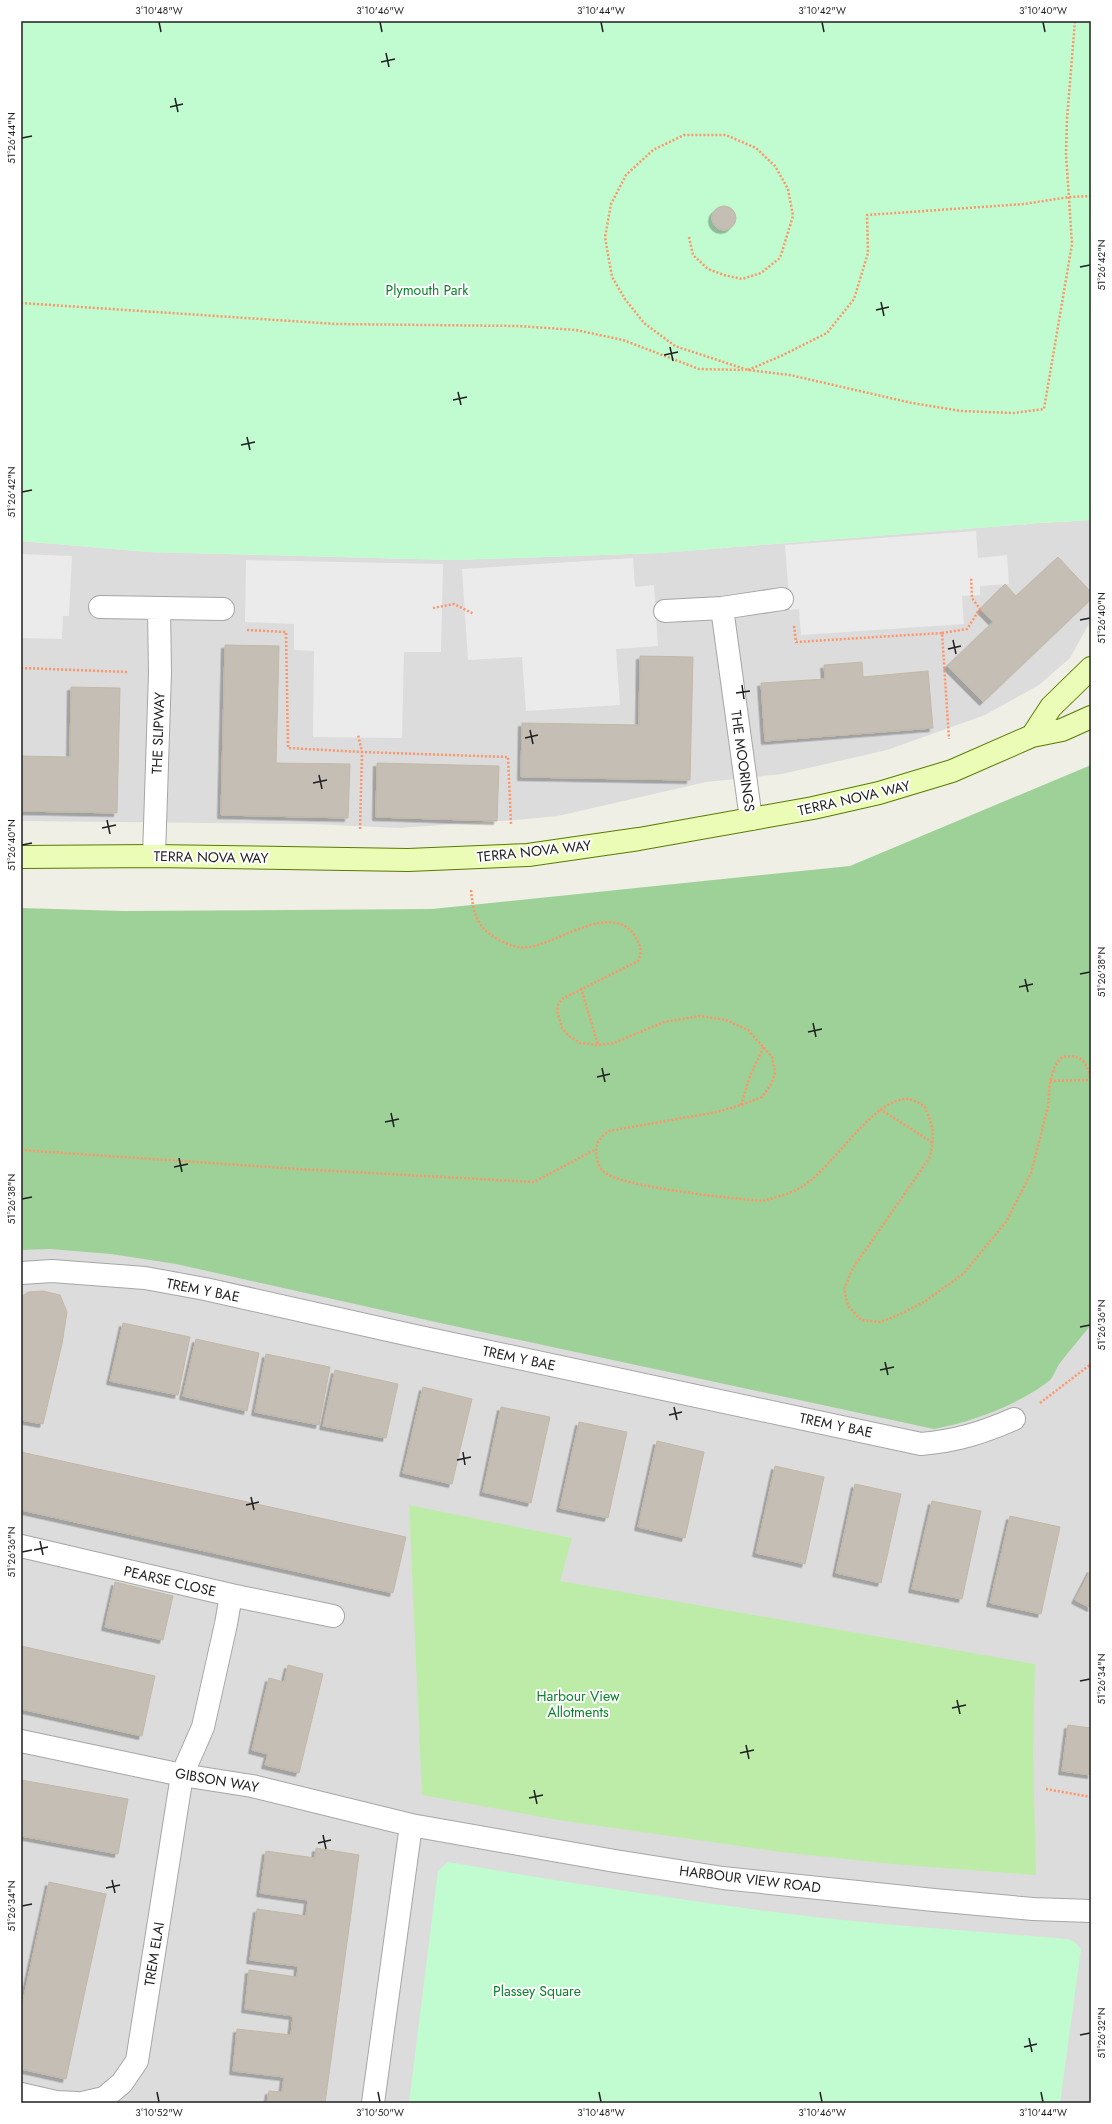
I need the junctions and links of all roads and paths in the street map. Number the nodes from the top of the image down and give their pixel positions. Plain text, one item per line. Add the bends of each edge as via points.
1 (1075, 21) edge
2 (1091, 196) edge
3 (1069, 197) junction
4 (689, 237) dead end
5 (21, 304) edge
6 (748, 370) junction
7 (972, 577) dead end
8 (782, 599) dead end
9 (100, 607) dead end
10 (433, 608) dead end
11 (722, 608) junction
12 (159, 609) junction
13 (223, 609) dead end
14 (665, 611) dead end
15 (474, 614) dead end
16 (794, 624) dead end
17 (246, 630) dead end
18 (942, 633) junction
19 (21, 668) edge
20 (1091, 668) edge
21 (160, 673) junction
22 (1091, 717) edge
23 (358, 735) dead end
24 (1032, 736) junction
25 (362, 752) junction
26 (952, 771) junction
27 (751, 819) junction
28 (154, 856) junction
29 (512, 856) junction
30 (21, 857) edge
31 (358, 859) junction
32 (471, 890) dead end
33 (581, 988) junction
34 (598, 1045) junction
35 (764, 1046) junction
36 (1091, 1080) edge
37 (1050, 1081) junction
38 (741, 1105) junction
39 (880, 1109) junction
40 (934, 1143) junction
41 (596, 1149) junction
42 (21, 1150) edge
43 (21, 1273) edge
44 (1091, 1364) edge
45 (1014, 1420) joint
46 (21, 1546) edge
47 (230, 1595) junction
48 (333, 1616) dead end
49 (21, 1742) edge
50 (182, 1775) junction
51 (1046, 1789) dead end
52 (1091, 1797) edge
53 (411, 1825) junction
54 (1091, 1911) edge
55 (21, 2094) edge
56 (76, 2103) edge
57 (82, 2103) edge
58 (373, 2103) edge

1 - 3 path via 1067,119
2 - 3 path
3 - 6 path via 1024,204 867,215 868,253 854,300 827,333
3 - 6 path via 1072,244 1044,409 1014,413 961,411 912,403 790,375
4 - 6 path via 693,255 708,269 724,275 742,279 761,273 780,258 793,216 788,189 775,166 756,148 726,135 684,135 653,150 626,175 611,204 605,237 612,277 644,323 675,346
5 - 6 path via 336,324 518,326 576,330 623,340 699,369
7 - 18 path via 972,598 980,609 967,629
8 - 11 street
9 - 12 street
10 - 15 path via 454,604
11 - 14 street
11 - 27 street, THE MOORINGS
12 - 13 street
12 - 21 street, THE SLIPWAY
16 - 18 path via 796,642
17 - 25 path via 286,632 288,748
18 - 26 path
19 - 21 path
20 - 24 street via 1051,707
21 - 28 street, THE SLIPWAY
22 - 24 street, TERRA NOVA WAY via 1062,730
23 - 25 path
24 - 26 street, TERRA NOVA WAY
25 - 29 path via 508,757
25 - 31 path
26 - 27 street, TERRA NOVA WAY via 879,793
27 - 29 street, TERRA NOVA WAY via 639,839
28 - 30 street, TERRA NOVA WAY
28 - 31 street, TERRA NOVA WAY
29 - 31 street, TERRA NOVA WAY via 419,860
32 - 33 path via 473,911 477,921 488,934 516,947 529,947 592,925 612,921 626,926 640,945 641,954 638,961
33 - 34 path
33 - 34 path via 562,999 558,1005 562,1028 569,1036 580,1042
34 - 35 path via 614,1043 664,1022 700,1016 726,1020 748,1030
35 - 38 path via 750,1076
35 - 38 path via 772,1057 775,1072 772,1083 762,1097
36 - 37 path
36 - 37 path via 1088,1068 1081,1058 1074,1055 1062,1057 1055,1066
37 - 40 path via 1048,1107 1031,1173 1006,1222 963,1274 924,1302 880,1322 861,1320 848,1306 844,1289 853,1268 930,1157
38 - 41 path via 717,1112 609,1131 600,1138
39 - 40 path
39 - 40 path via 896,1101 910,1099 925,1107 933,1127
39 - 41 path via 824,1168 803,1186 763,1201 623,1180 605,1173 599,1165
41 - 42 path via 534,1182
43 - 45 street, TREM Y BAE via 52,1271 144,1278 205,1289 921,1444 951,1441
44 - 45 path
46 - 47 street, PEARSE CLOSE
47 - 48 street
47 - 50 street, PEARSE CLOSE via 203,1727
49 - 50 street, GIBSON WAY
50 - 53 street, GIBSON WAY via 252,1786
50 - 57 street, TREM ELAI via 138,2061 122,2083 104,2098
51 - 52 path
53 - 54 street, HARBOUR VIEW ROAD via 723,1878 964,1903
53 - 58 street
55 - 56 street via 56,2102

